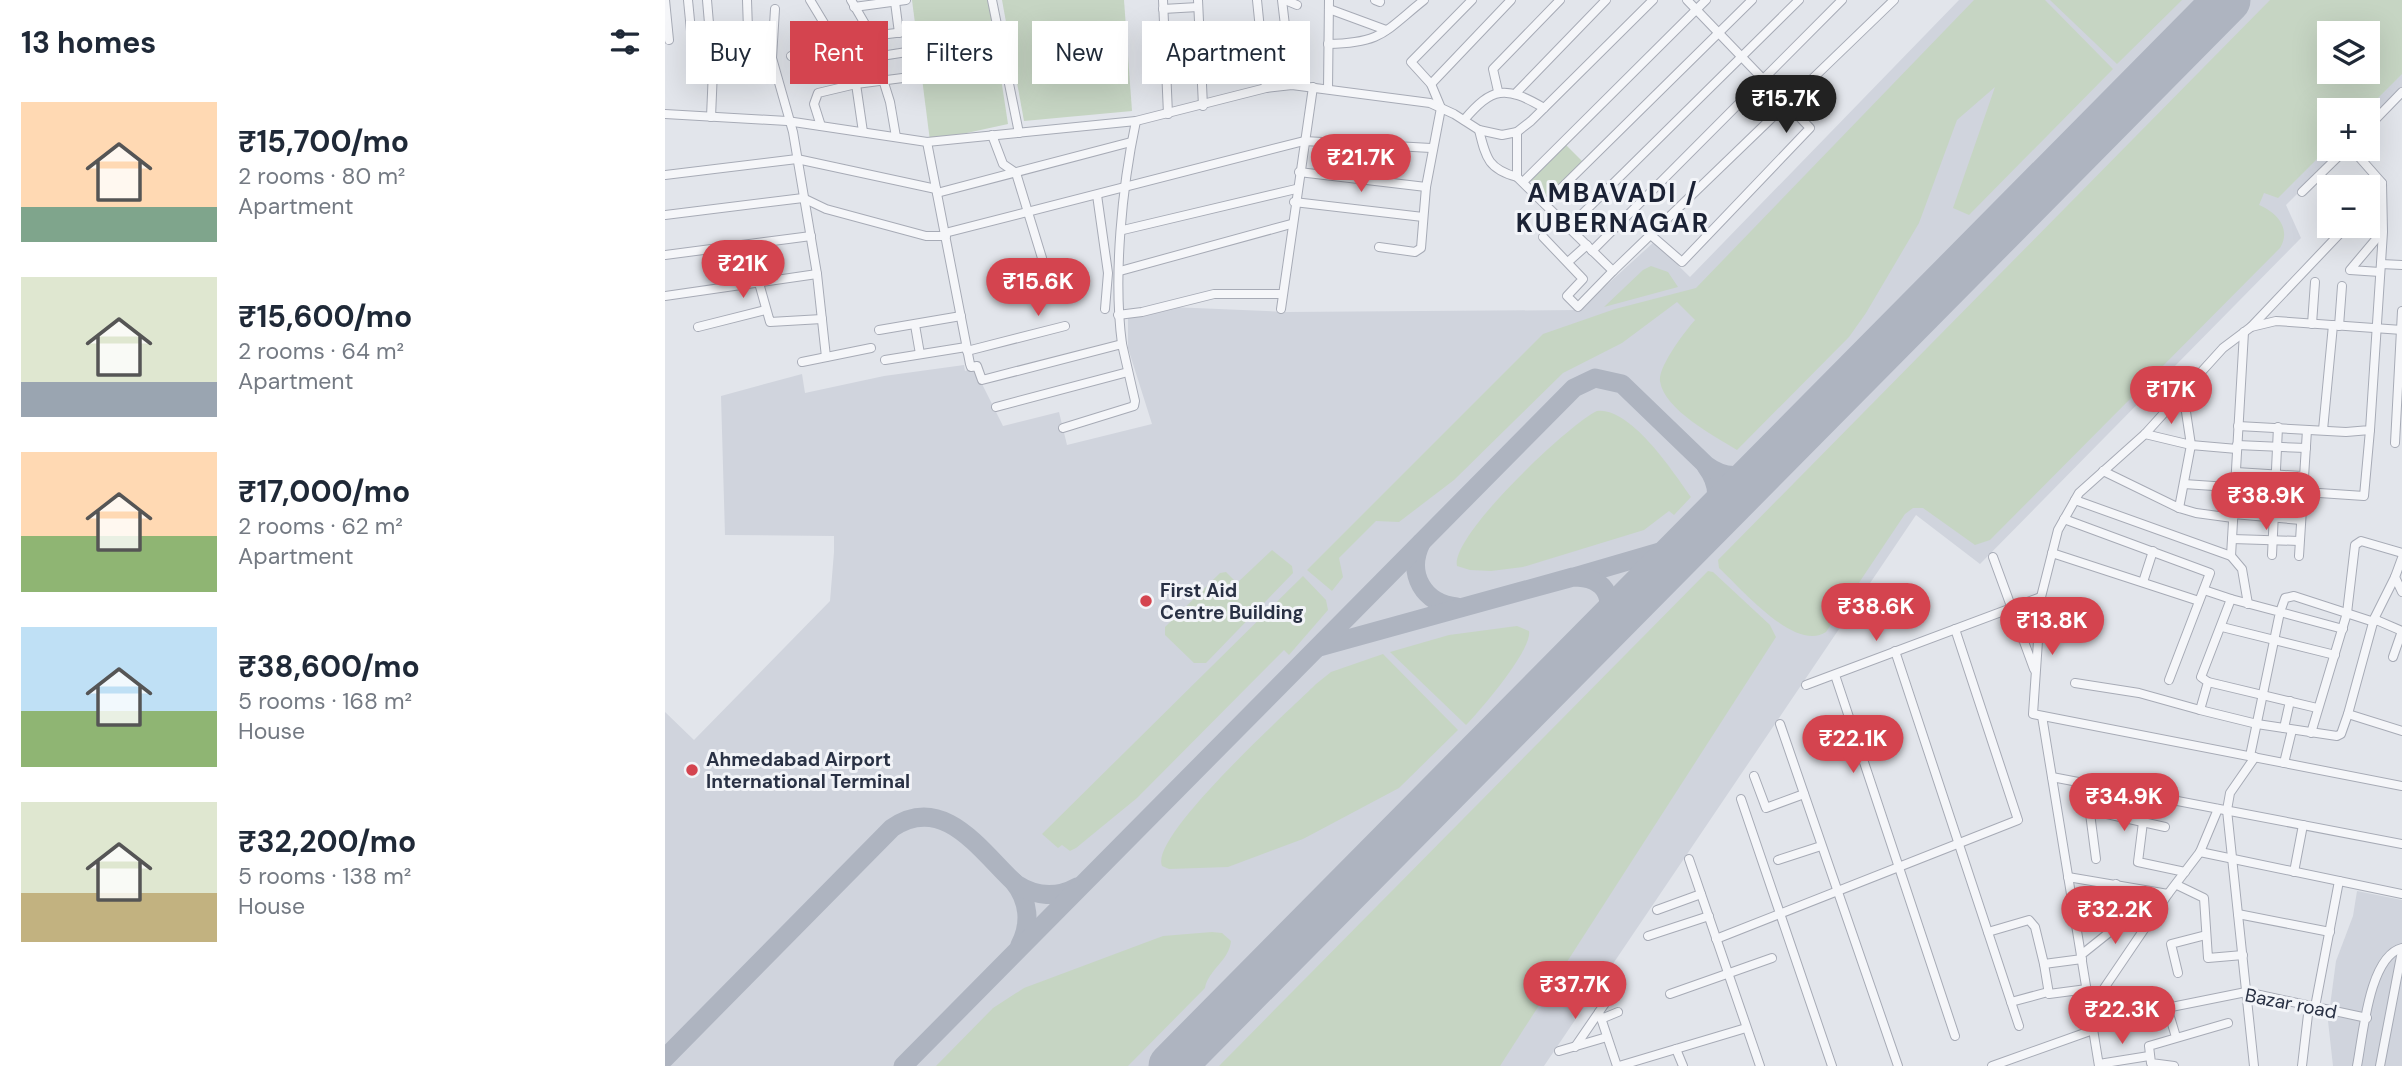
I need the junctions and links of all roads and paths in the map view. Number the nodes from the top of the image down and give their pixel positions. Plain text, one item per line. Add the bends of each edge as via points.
1 (665, 0) edge
2 (688, 0) edge
3 (708, 0) edge
4 (747, 0) edge
5 (810, 0) edge
6 (906, 0) edge
7 (992, 0) edge
8 (1257, 0) edge
9 (1283, 0) edge
10 (1424, 0) edge
11 (1472, 0) edge
12 (1511, 0) edge
13 (1560, 0) edge
14 (1606, 0) edge
15 (1653, 0) edge
16 (1687, 0) edge
17 (1706, 0) edge
18 (1752, 0) edge
19 (1799, 0) edge
20 (1842, 0) edge
21 (1894, 0) edge
22 (895, 2) edge
23 (853, 3) edge
24 (1198, 4) edge
25 (1329, 4) edge
26 (1163, 5) edge
27 (1297, 5) dead end
28 (775, 9) dead end
29 (1696, 9) junction
30 (690, 21) edge
31 (748, 21) edge
32 (821, 21) edge
33 (863, 21) edge
34 (1386, 30) junction
35 (899, 33) junction
36 (902, 33) edge
37 (1720, 33) junction
38 (888, 34) edge
39 (669, 40) dead end
40 (1328, 44) junction
41 (1744, 57) junction
42 (1764, 78) junction
43 (852, 84) edge
44 (856, 84) edge
45 (885, 84) edge
46 (1431, 84) junction
47 (1291, 85) junction
48 (1313, 87) junction
49 (1266, 89) junction
50 (1328, 89) junction
51 (1498, 91) junction
52 (2402, 92) edge
53 (1515, 94) junction
54 (1788, 103) junction
55 (1203, 106) junction
56 (1441, 108) junction
57 (1544, 108) junction
58 (665, 114) edge
59 (1168, 114) junction
60 (2380, 115) edge
61 (711, 117) junction
62 (1464, 120) junction
63 (787, 121) junction
64 (1136, 121) junction
65 (821, 126) junction
66 (1479, 130) junction
67 (863, 132) junction
68 (1517, 132) junction
69 (1019, 133) junction
70 (992, 135) junction
71 (896, 137) junction
72 (1304, 141) junction
73 (927, 142) junction
74 (1131, 142) junction
75 (1431, 148) junction
76 (797, 159) junction
77 (2334, 161) edge
78 (2363, 161) edge
79 (1299, 172) junction
80 (1016, 173) junction
81 (665, 175) edge
82 (1520, 179) junction
83 (2382, 183) junction
84 (2380, 185) edge
85 (1126, 187) junction
86 (1426, 187) junction
87 (1296, 189) junction
88 (937, 191) junction
89 (2302, 192) dead end
90 (1097, 195) junction
91 (803, 198) junction
92 (1294, 202) junction
93 (1545, 204) junction
94 (1029, 212) junction
95 (665, 215) edge
96 (1423, 217) junction
97 (1291, 224) junction
98 (1569, 228) junction
99 (1123, 230) junction
100 (2383, 232) junction
101 (945, 234) junction
102 (811, 236) junction
103 (1652, 236) junction
104 (1543, 237) dead end
105 (2335, 238) edge
106 (1379, 247) dead end
107 (1589, 248) junction
108 (665, 255) edge
109 (1042, 258) dead end
110 (1567, 262) junction
111 (2402, 265) edge
112 (2380, 268) junction
113 (1120, 271) junction
114 (1613, 271) junction
115 (817, 274) junction
116 (2315, 282) dead end
117 (759, 283) junction
118 (2342, 286) dead end
119 (1281, 293) junction
120 (665, 296) edge
121 (1105, 309) dead end
122 (1280, 309) dead end
123 (765, 310) junction
124 (2402, 312) edge
125 (1118, 315) junction
126 (961, 316) junction
127 (822, 319) junction
128 (2312, 324) junction
129 (915, 325) junction
130 (1065, 326) dead end
131 (2336, 326) junction
132 (698, 327) dead end
133 (2248, 329) junction
134 (2377, 329) junction
135 (879, 330) dead end
136 (2401, 330) edge
137 (1122, 344) junction
138 (871, 348) dead end
139 (967, 349) junction
140 (920, 354) junction
141 (826, 357) junction
142 (885, 360) dead end
143 (802, 362) dead end
144 (1128, 372) junction
145 (2183, 392) junction
146 (996, 407) dead end
147 (2238, 426) junction
148 (2278, 427) junction
149 (1063, 428) dead end
150 (2307, 430) junction
151 (2323, 430) junction
152 (2370, 430) junction
153 (2145, 434) junction
154 (2395, 443) dead end
155 (2191, 445) junction
156 (2278, 445) junction
157 (2237, 447) junction
158 (2306, 448) junction
159 (2103, 471) junction
160 (2237, 472) junction
161 (2276, 473) junction
162 (2302, 476) junction
163 (2184, 484) junction
164 (2236, 490) junction
165 (2276, 492) junction
166 (2302, 493) junction
167 (2075, 500) junction
168 (2179, 508) junction
169 (2233, 516) junction
170 (2064, 519) junction
171 (2276, 519) junction
172 (2301, 520) junction
173 (2232, 539) junction
174 (2273, 541) junction
175 (2299, 541) junction
176 (2153, 551) junction
177 (2052, 553) junction
178 (2272, 555) dead end
179 (2231, 556) junction
180 (2299, 556) dead end
181 (2402, 556) edge
182 (1993, 557) dead end
183 (2395, 577) junction
184 (2143, 582) junction
185 (2204, 590) junction
186 (2402, 592) edge
187 (2042, 597) junction
188 (2231, 599) junction
189 (2199, 601) junction
190 (2248, 604) junction
191 (2012, 608) junction
192 (2280, 612) junction
193 (2347, 613) junction
194 (2374, 621) junction
195 (2222, 627) junction
196 (1955, 629) junction
197 (2343, 629) junction
198 (2402, 631) edge
199 (2274, 640) junction
200 (1895, 651) junction
201 (2335, 655) junction
202 (2393, 657) dead end
203 (1835, 674) junction
204 (2036, 674) junction
205 (2169, 680) dead end
206 (2208, 682) junction
207 (2075, 683) dead end
208 (1807, 685) dead end
209 (2263, 695) junction
210 (2290, 701) junction
211 (2317, 708) junction
212 (2200, 710) junction
213 (2348, 713) junction
214 (2042, 716) junction
215 (1780, 724) dead end
216 (2257, 724) junction
217 (2288, 729) junction
218 (2402, 731) edge
219 (2311, 733) junction
220 (2252, 757) junction
221 (2284, 763) junction
222 (1754, 776) dead end
223 (2052, 777) junction
224 (2086, 783) junction
225 (2402, 786) edge
226 (1804, 794) junction
227 (1741, 799) dead end
228 (2223, 809) junction
229 (2089, 810) junction
230 (2143, 822) junction
231 (2303, 825) junction
232 (2165, 827) dead end
233 (1958, 843) junction
234 (2402, 844) edge
235 (1821, 846) junction
236 (2200, 852) junction
237 (1689, 859) dead end
238 (2096, 859) dead end
239 (1778, 860) dead end
240 (2232, 860) junction
241 (1899, 867) junction
242 (2185, 872) junction
243 (2294, 872) junction
244 (2068, 877) junction
245 (2339, 881) junction
246 (2116, 884) junction
247 (2177, 885) junction
248 (1836, 891) junction
249 (1701, 894) junction
250 (2168, 894) junction
251 (2402, 894) edge
252 (1657, 910) dead end
253 (1779, 914) junction
254 (2238, 914) junction
255 (1709, 916) junction
256 (2076, 923) junction
257 (2149, 923) junction
258 (1988, 932) junction
259 (2330, 932) junction
260 (2206, 935) junction
261 (1648, 936) dead end
262 (1716, 939) junction
263 (2402, 949) edge
264 (2243, 955) junction
265 (2081, 957) junction
266 (1772, 958) dead end
267 (2045, 964) junction
268 (2178, 973) dead end
269 (1728, 975) junction
270 (1616, 986) dead end
271 (2087, 989) junction
272 (2047, 992) junction
273 (2246, 992) junction
274 (1670, 994) dead end
275 (2011, 1002) junction
276 (2312, 1006) junction
277 (2167, 1007) junction
278 (2090, 1009) junction
279 (1618, 1012) dead end
280 (1600, 1016) junction
281 (2367, 1018) junction
282 (2228, 1023) dead end
283 (2019, 1026) dead end
284 (2093, 1026) junction
285 (1746, 1028) junction
286 (1955, 1036) dead end
287 (1607, 1037) junction
288 (2176, 1037) junction
289 (1575, 1047) junction
290 (1677, 1049) junction
291 (1559, 1051) dead end
292 (2149, 1056) junction
293 (2099, 1065) edge
294 (1618, 1066) edge
295 (1683, 1066) edge
296 (1760, 1066) edge
297 (1832, 1066) edge
298 (1898, 1066) edge
299 (1992, 1066) edge
300 (2174, 1066) edge
301 (2254, 1066) edge
302 (2302, 1066) edge
303 (2357, 1066) edge
304 (2380, 1066) edge

1 - 39 street
2 - 30 street
3 - 61 street
4 - 31 street
5 - 32 street
6 - 22 street
7 - 69 street
8 - 49 street
9 - 27 street
9 - 47 street
10 - 34 street
11 - 46 street via 1411,62
12 - 46 street
13 - 51 street via 1493,69
14 - 53 street
15 - 57 street
16 - 29 street
17 - 29 street
18 - 37 street
19 - 41 street
20 - 42 street
21 - 54 street
22 - 23 street
22 - 35 street
23 - 33 street
24 - 26 street
24 - 55 street
25 - 34 street
25 - 40 street
26 - 59 street
28 - 63 street via 772,58
29 - 37 street
29 - 82 street
34 - 40 street via 1367,42
35 - 36 street
35 - 38 street
37 - 41 street
37 - 93 street
40 - 50 street
41 - 42 street
41 - 98 street
42 - 54 street
42 - 107 street
43 - 65 street via 814,97
44 - 67 street
45 - 71 street
46 - 56 street
47 - 48 street
47 - 49 street
48 - 50 street
48 - 72 street
49 - 55 street
50 - 56 street
51 - 53 street
51 - 62 street via 1484,97
52 - 60 street
53 - 57 street
54 - 103 street
54 - 103 street via 1810,128 1682,262
55 - 59 street
56 - 62 street
56 - 75 street
57 - 68 street
58 - 61 street
59 - 64 street
61 - 63 street
62 - 66 street
63 - 65 street
63 - 76 street
64 - 69 street
64 - 74 street
65 - 67 street
66 - 68 street via 1502,135
66 - 82 street via 1498,172
67 - 71 street
68 - 82 street
69 - 70 street
70 - 73 street
70 - 80 street via 999,157
71 - 73 street
72 - 75 street
72 - 79 street
72 - 85 street
73 - 88 street
74 - 80 street
74 - 85 street
75 - 86 street
76 - 81 street
76 - 88 street
76 - 91 street
77 - 89 street
78 - 83 street
79 - 86 street
79 - 87 street
80 - 88 street
80 - 94 street
82 - 93 street
83 - 84 street
83 - 100 street
85 - 90 street
85 - 99 street
86 - 96 street
87 - 92 street
87 - 99 street
88 - 101 street
90 - 94 street
90 - 121 street via 1108,273
91 - 95 street
91 - 101 street via 839,213 926,236
91 - 102 street
92 - 96 street
92 - 97 street
93 - 98 street
94 - 101 street
94 - 109 street
96 - 106 street via 1419,252
97 - 113 street
97 - 119 street
98 - 107 street
99 - 113 street
100 - 112 street
100 - 112 street via 2350,270
101 - 126 street
102 - 108 street
102 - 115 street
103 - 114 street
104 - 110 street
105 - 133 street
107 - 110 street
107 - 114 street
110 - 114 street via 1583,279 1567,296 1578,307
111 - 112 street
112 - 134 street
113 - 125 street
115 - 117 street
115 - 127 street
116 - 128 street
117 - 120 street
117 - 123 street
118 - 131 street
119 - 122 street
119 - 125 street via 1214,295
123 - 127 street via 770,323
123 - 132 street
124 - 136 street
125 - 137 street
126 - 129 street
126 - 139 street
127 - 141 street
128 - 131 street
128 - 133 street via 2276,321
129 - 135 street
129 - 140 street
130 - 139 street
131 - 134 street
131 - 151 street
133 - 145 street via 2223,348
133 - 147 street
134 - 136 street
134 - 152 street
136 - 154 street
137 - 139 street via 982,380 977,366 971,367
137 - 144 street
138 - 141 street
139 - 140 street
140 - 142 street
141 - 143 street
144 - 146 street
144 - 149 street via 1134,406
145 - 153 street
145 - 155 street
147 - 148 street
147 - 157 street
148 - 150 street
148 - 156 street
150 - 151 street
150 - 158 street
151 - 152 street
152 - 166 street via 2364,496
153 - 155 street
153 - 159 street
155 - 157 street
155 - 163 street
156 - 157 street
156 - 158 street
156 - 161 street
157 - 160 street
158 - 162 street
159 - 167 street
159 - 168 street
160 - 161 street
160 - 164 street
161 - 162 street
161 - 165 street
162 - 166 street
163 - 164 street
163 - 168 street
164 - 165 street
164 - 169 street
165 - 166 street
165 - 171 street
166 - 172 street
167 - 170 street
167 - 179 street
168 - 169 street
169 - 171 street
169 - 173 street
170 - 176 street
170 - 177 street
171 - 172 street
171 - 174 street
172 - 175 street
173 - 174 street
173 - 179 street
174 - 175 street
174 - 178 street
175 - 180 street
176 - 184 street
176 - 185 street via 2210,573
177 - 184 street
177 - 187 street
179 - 190 street via 2242,569
181 - 183 street
181 - 193 street via 2356,543
182 - 191 street
183 - 186 street
183 - 194 street
184 - 189 street
185 - 188 street
185 - 189 street
187 - 191 street
187 - 204 street
188 - 190 street
188 - 195 street
189 - 205 street
190 - 192 street
191 - 196 street
191 - 204 street
192 - 193 street via 2285,598 2294,596
192 - 197 street
192 - 199 street
193 - 194 street
193 - 197 street
194 - 198 street
194 - 213 street
195 - 199 street
195 - 206 street via 2201,677
196 - 200 street
196 - 233 street via 2019,818
197 - 201 street
198 - 202 street
199 - 201 street
199 - 209 street
200 - 203 street
200 - 233 street
201 - 211 street
203 - 208 street
203 - 241 street
204 - 214 street via 2033,714
206 - 209 street
206 - 212 street
207 - 212 street via 2139,693
209 - 210 street
209 - 216 street
210 - 211 street
210 - 217 street
211 - 219 street
212 - 216 street
213 - 218 street
213 - 219 street via 2338,736
214 - 220 street
214 - 223 street
215 - 226 street
216 - 217 street
216 - 220 street
217 - 219 street
217 - 221 street
220 - 221 street
220 - 228 street
221 - 225 street
222 - 226 street via 1766,808
223 - 224 street
223 - 244 street
224 - 228 street
224 - 229 street
226 - 235 street
227 - 253 street
228 - 231 street
228 - 236 street
228 - 240 street
229 - 230 street
229 - 238 street
230 - 232 street
230 - 242 street via 2138,862
231 - 234 street
231 - 243 street
233 - 241 street
233 - 258 street
235 - 239 street
235 - 248 street
236 - 240 street
236 - 242 street
237 - 249 street
240 - 243 street
240 - 254 street
241 - 248 street
241 - 286 street
242 - 247 street
243 - 245 street
244 - 246 street
244 - 256 street
245 - 251 street
245 - 259 street
246 - 250 street
246 - 256 street via 2113,892
247 - 250 street
247 - 260 street via 2204,898
248 - 253 street
248 - 298 street
249 - 252 street
249 - 255 street
250 - 257 street
253 - 262 street
253 - 297 street
254 - 259 street
254 - 264 street
255 - 261 street
255 - 262 street
256 - 265 street
257 - 265 street via 2131,915
257 - 278 street
258 - 267 street via 2029,920
258 - 275 street
259 - 276 street
260 - 264 street via 2208,958
260 - 268 street via 2171,944
262 - 269 street
263 - 281 street via 2390,953 2378,970
263 - 304 street
264 - 273 street
265 - 267 street
265 - 271 street
266 - 269 street
267 - 272 street
269 - 274 street
269 - 285 street
270 - 280 street
271 - 272 street
271 - 278 street
272 - 275 street
273 - 276 street, Bazar road
273 - 277 street, Bazar road
273 - 301 street
275 - 283 street
276 - 281 street, Bazar road
276 - 302 street
277 - 284 street, Bazar road
277 - 288 street
278 - 284 street
279 - 280 street
280 - 287 street
280 - 289 street
281 - 303 street
282 - 288 street
284 - 293 street
284 - 299 street, Bazar road
285 - 290 street
285 - 296 street
287 - 289 street
287 - 294 street
288 - 292 street via 2151,1044
289 - 291 street
290 - 294 street
290 - 295 street
292 - 293 street
292 - 300 street via 2153,1064

